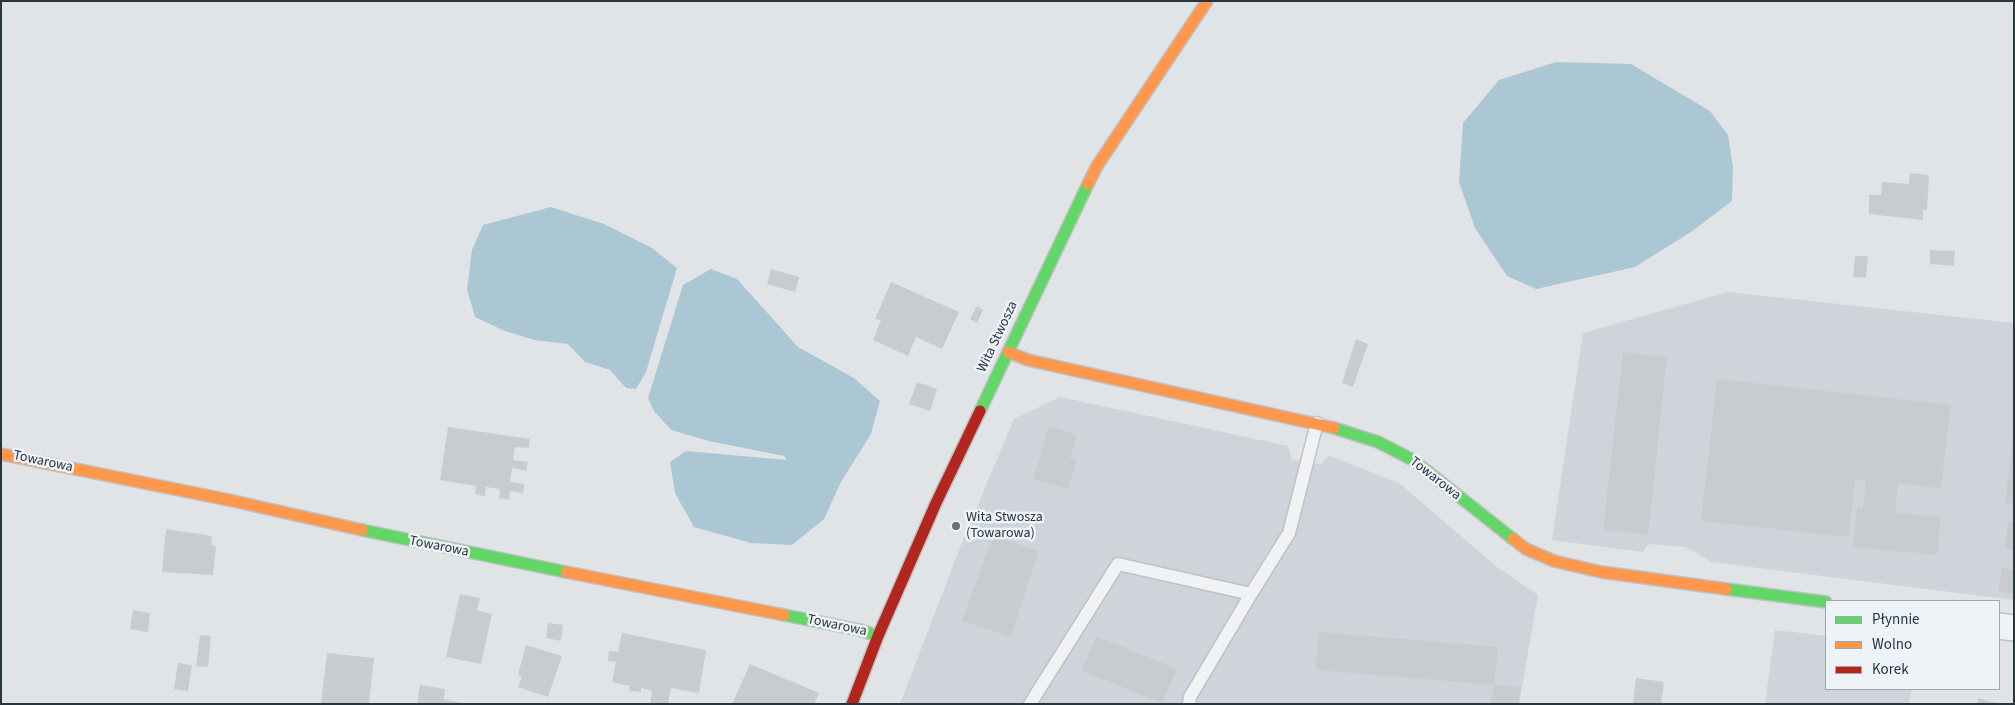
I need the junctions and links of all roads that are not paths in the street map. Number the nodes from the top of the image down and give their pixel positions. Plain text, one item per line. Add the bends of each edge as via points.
1 (1207, 1) edge
2 (1008, 352) junction
3 (1317, 423) junction
4 (1, 454) edge
5 (1251, 594) junction
6 (1825, 602) edge
7 (2000, 626) edge
8 (2014, 628) edge
9 (878, 636) junction
10 (852, 704) edge
11 (1030, 704) edge
12 (1189, 704) edge

1 - 2 street, Wita Stwosza via 1097,166
2 - 3 street, Towarowa via 1028,360
2 - 9 street, Wita Stwosza via 936,503
3 - 5 lane via 1289,533
3 - 6 street, Towarowa via 1378,442 1413,460 1503,533 1526,549 1554,562 1601,572
4 - 9 street, Towarowa
5 - 11 lane via 1118,564
5 - 12 lane via 1190,697
7 - 8 street
9 - 10 street, Wita Stwosza

